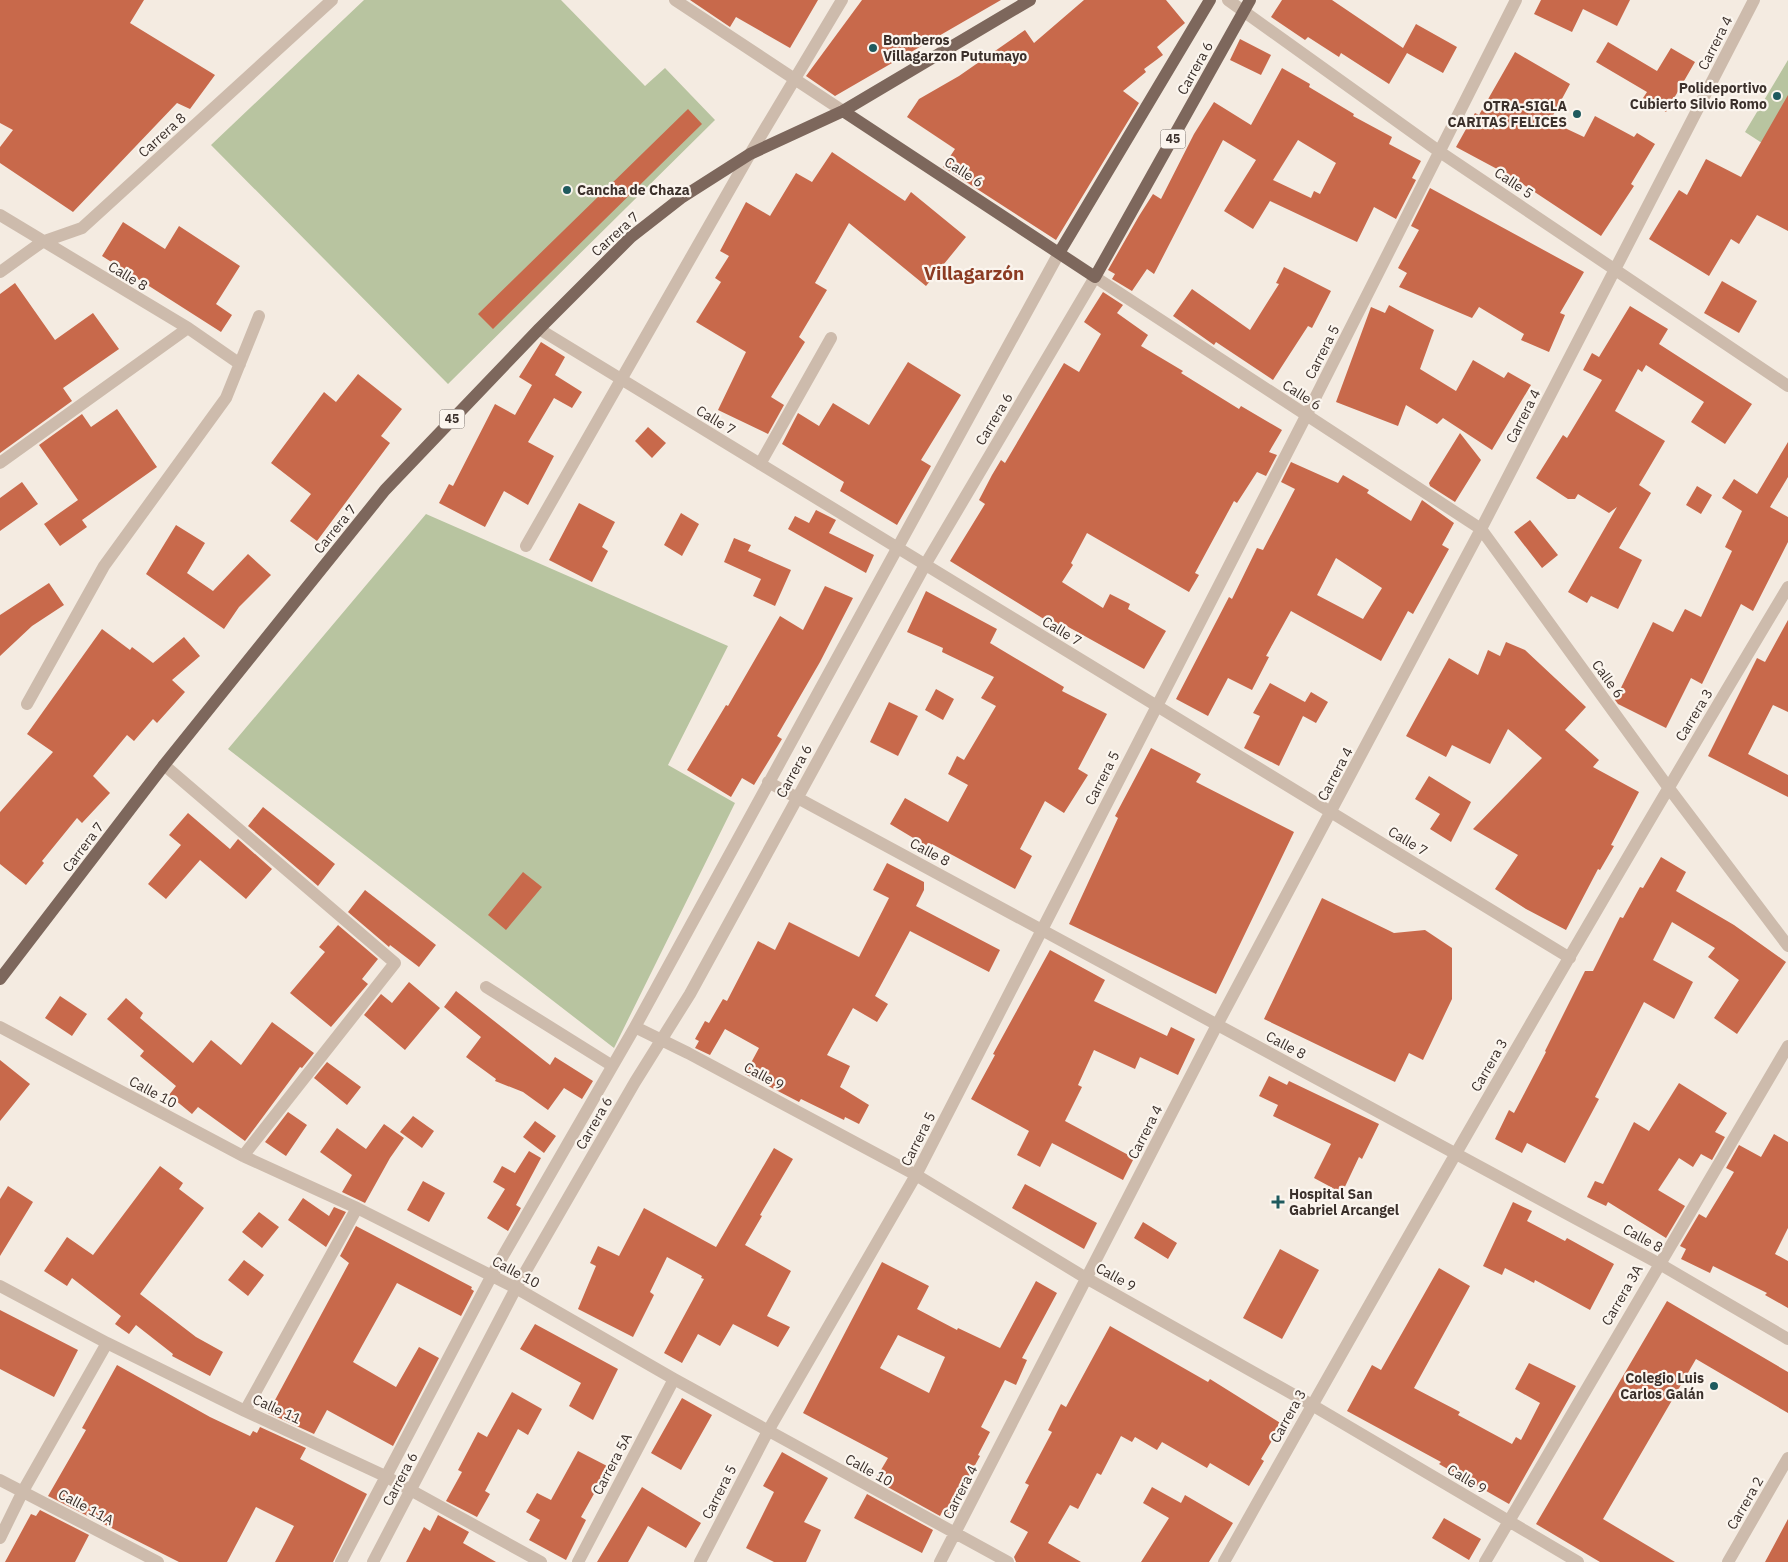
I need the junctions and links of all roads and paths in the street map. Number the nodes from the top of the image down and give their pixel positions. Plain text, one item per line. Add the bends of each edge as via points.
1 (332, 0) edge
2 (675, 0) edge
3 (842, 0) edge
4 (1030, 0) edge
5 (1210, 0) edge
6 (1228, 0) edge
7 (1250, 0) edge
8 (1516, 0) edge
9 (1754, 0) edge
10 (1244, 12) junction
11 (796, 80) junction
12 (842, 111) junction
13 (1440, 152) junction
14 (750, 154) junction
15 (0, 215) edge
16 (42, 242) junction
17 (1059, 253) junction
18 (1616, 269) junction
19 (0, 272) edge
20 (1095, 277) junction
21 (259, 316) dead end
22 (188, 328) junction
23 (538, 329) junction
24 (831, 338) dead end
25 (240, 364) junction
26 (622, 380) junction
27 (1788, 386) edge
28 (1306, 416) junction
29 (0, 463) edge
30 (760, 464) junction
31 (1481, 528) junction
32 (526, 546) dead end
33 (898, 548) junction
34 (925, 565) junction
35 (1788, 587) edge
36 (26, 704) dead end
37 (1156, 705) junction
38 (164, 765) junction
39 (768, 782) junction
40 (1668, 787) junction
41 (797, 797) junction
42 (1332, 812) junction
43 (1042, 930) junction
44 (1788, 946) edge
45 (1570, 958) junction
46 (0, 979) edge
47 (486, 987) dead end
48 (1217, 1025) junction
49 (634, 1026) junction
50 (0, 1027) edge
51 (662, 1040) junction
52 (1788, 1046) edge
53 (611, 1065) junction
54 (1455, 1153) junction
55 (242, 1156) junction
56 (916, 1175) junction
57 (357, 1208) junction
58 (1658, 1263) junction
59 (492, 1275) junction
60 (1086, 1278) junction
61 (0, 1286) edge
62 (516, 1288) junction
63 (1788, 1339) edge
64 (107, 1343) junction
65 (674, 1379) junction
66 (1312, 1404) junction
67 (245, 1411) junction
68 (768, 1431) junction
69 (1788, 1458) edge
70 (385, 1476) junction
71 (0, 1480) edge
72 (23, 1491) junction
73 (412, 1491) junction
74 (1508, 1520) junction
75 (955, 1534) junction
76 (0, 1538) edge
77 (158, 1562) edge
78 (341, 1562) edge
79 (373, 1562) edge
80 (541, 1562) edge
81 (578, 1562) edge
82 (700, 1562) edge
83 (940, 1562) edge
84 (1008, 1562) edge
85 (1224, 1562) edge
86 (1485, 1562) edge
87 (1578, 1562) edge
88 (1728, 1562) edge

1 - 16 street, Carrera 8 via 82,228
2 - 11 street, Calle 6
3 - 11 street, Carrera 7
4 - 12 main road, Carrera 7 / 45
5 - 17 main road, Carrera 6
6 - 10 street, Calle 5
7 - 10 main road, Carrera 6 / 45
8 - 13 street, Carrera 5
9 - 18 street, Carrera 4
10 - 13 street, Calle 5
10 - 20 main road, Carrera 6 / 45
11 - 12 street, Calle 6
11 - 14 street, Carrera 7
12 - 14 main road, Carrera 7 / 45
12 - 17 main road, Calle 6
13 - 18 street, Calle 5
13 - 28 street, Carrera 5
14 - 23 main road, Carrera 7 / 45 via 681,198 631,238
14 - 26 street, Carrera 7
15 - 16 street, Calle 8
16 - 19 street, Carrera 8
16 - 22 street, Calle 8
17 - 20 main road, Calle 6
17 - 33 street, Carrera 6
18 - 27 street, Calle 5
18 - 31 street, Carrera 4
20 - 28 street, Calle 6
20 - 34 street, Carrera 6
21 - 25 street
22 - 25 street, Calle 8
22 - 29 street
23 - 26 street, Calle 7
23 - 38 main road, Carrera 7 / 45 via 385,490
24 - 30 street
25 - 36 street via 226,398 104,566
26 - 30 street, Calle 7
26 - 32 street, Carrera 7
28 - 31 street, Calle 6
28 - 37 street, Carrera 5
30 - 33 street, Calle 7
31 - 40 street, Calle 6
31 - 42 street, Carrera 4
33 - 34 street, Calle 7
33 - 39 street, Carrera 6
34 - 37 street, Calle 7
34 - 41 street, Carrera 6
35 - 40 street, Carrera 3
37 - 42 street, Calle 7
37 - 43 street, Carrera 5
38 - 46 main road, Carrera 7 / 45
38 - 55 street via 395,963
39 - 41 street, Calle 8
39 - 49 street, Carrera 6
40 - 44 street, Calle 6
40 - 45 street, Carrera 3
41 - 43 street, Calle 8
41 - 51 street, Carrera 6
42 - 45 street, Calle 7
42 - 48 street, Carrera 4
43 - 48 street, Calle 8
43 - 56 street, Carrera 5
45 - 54 street, Carrera 3
47 - 53 street
48 - 54 street, Calle 8
48 - 60 street, Carrera 4
49 - 51 street, Calle 9
49 - 53 street, Carrera 6
50 - 55 street, Calle 10
51 - 56 street, Calle 9
51 - 62 street, Carrera 6
52 - 58 street, Carrera 3A
53 - 59 street, Carrera 6
54 - 58 street, Calle 8
54 - 66 street, Carrera 3
55 - 57 street, Calle 10
56 - 60 street, Calle 9
56 - 68 street, Carrera 5
57 - 59 street, Calle 10
57 - 67 street
58 - 63 street, Calle 8
58 - 74 street, Carrera 3A
59 - 62 street, Calle 10
59 - 70 street, Carrera 6
60 - 66 street, Calle 9
60 - 75 street, Carrera 4
61 - 64 street, Calle 11
62 - 65 street, Calle 10
62 - 73 street, Carrera 6
64 - 67 street, Calle 11
64 - 72 street
65 - 68 street, Calle 10
65 - 81 street, Carrera 5A
66 - 74 street, Calle 9
66 - 85 street, Carrera 3
67 - 70 street, Calle 11
68 - 75 street, Calle 10
68 - 82 street, Carrera 5
69 - 88 street, Carrera 2
70 - 73 street, Calle 11
70 - 78 street, Carrera 6
71 - 72 street, Calle 11A
72 - 76 street
72 - 77 street, Calle 11A
73 - 79 street, Carrera 6
73 - 80 street, Calle 11
74 - 86 street, Carrera 3A
74 - 87 street, Calle 9
75 - 83 street, Carrera 4
75 - 84 street, Calle 10

